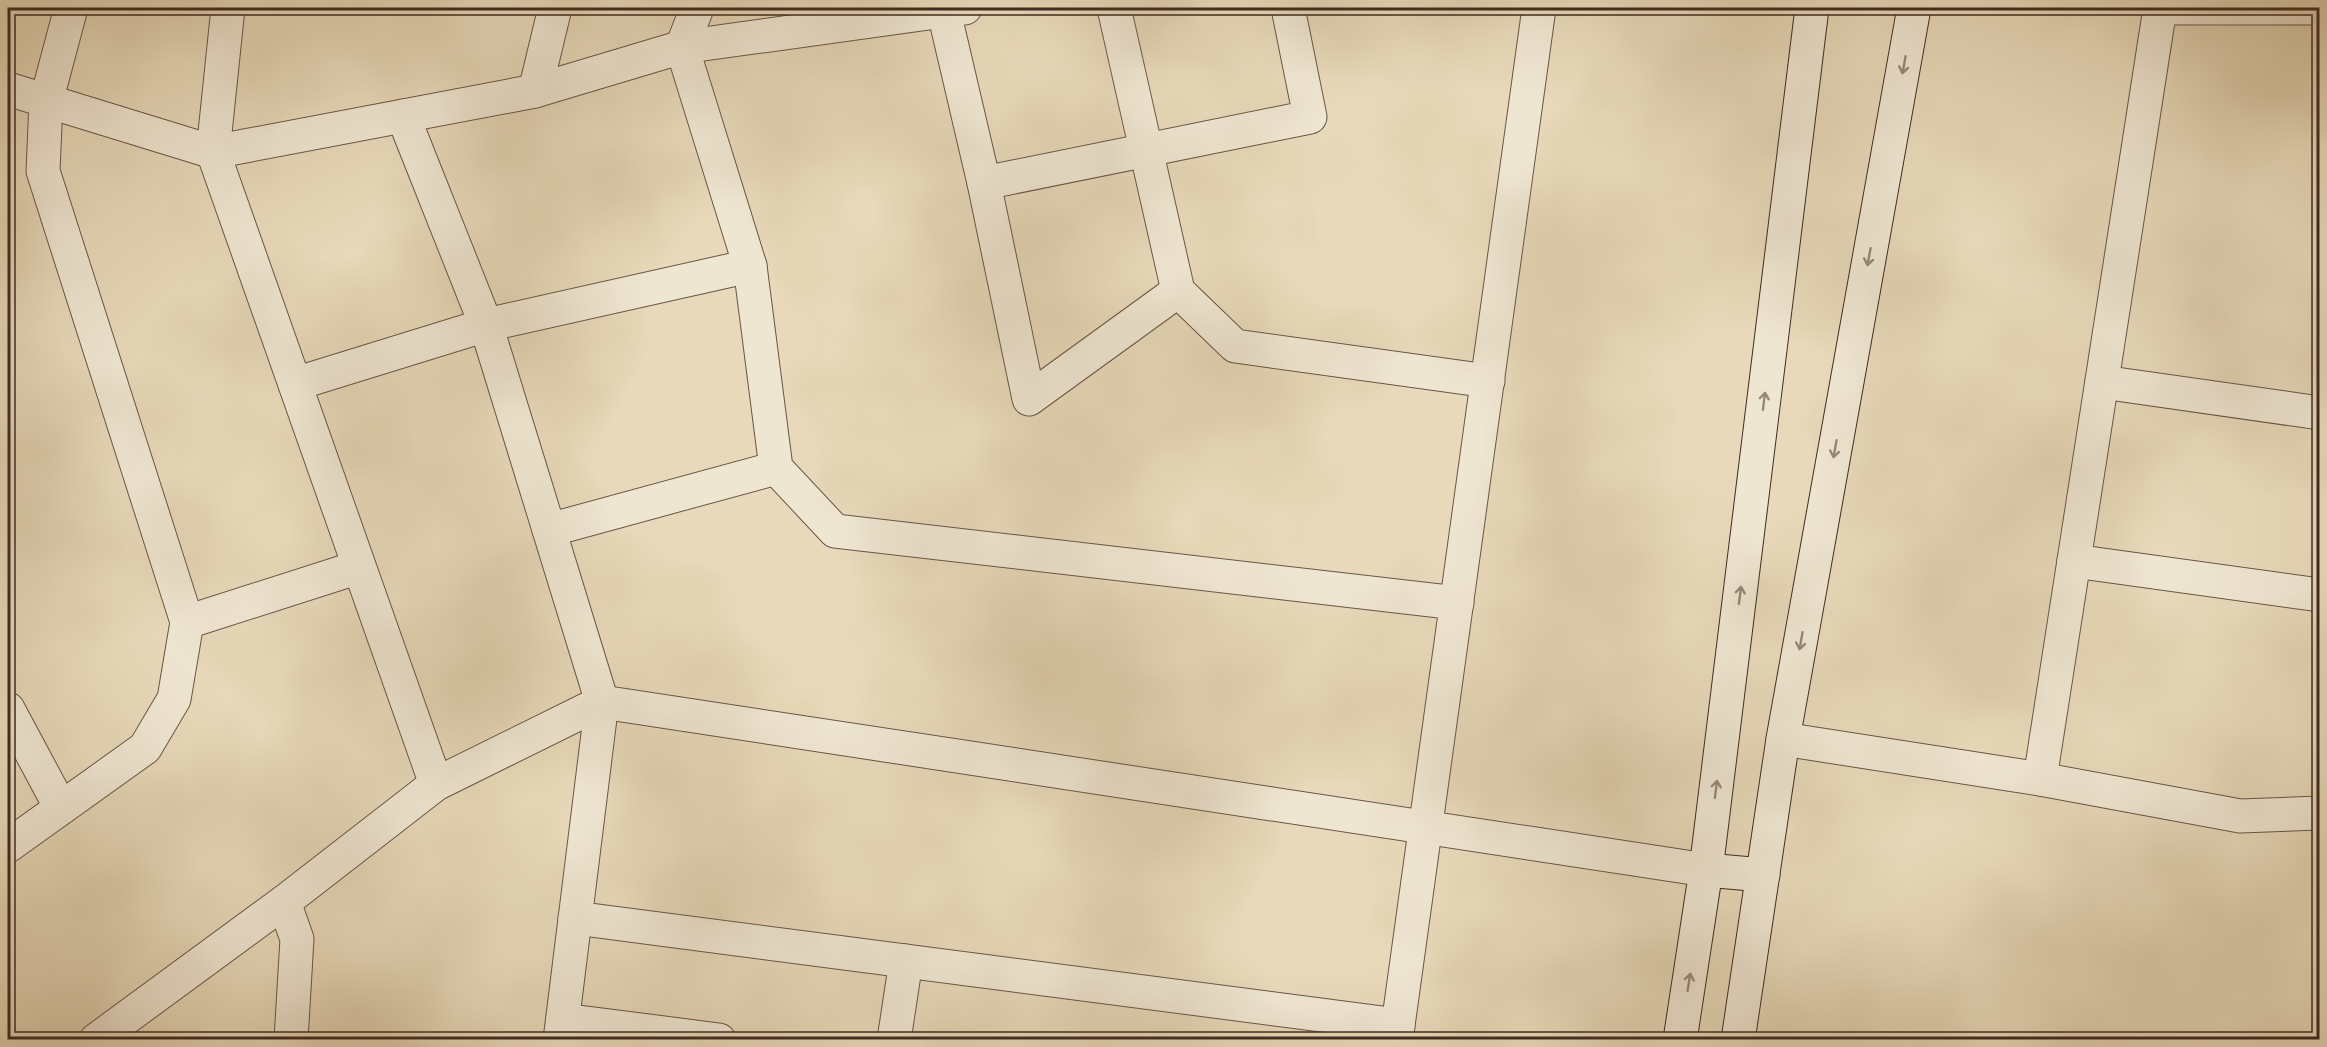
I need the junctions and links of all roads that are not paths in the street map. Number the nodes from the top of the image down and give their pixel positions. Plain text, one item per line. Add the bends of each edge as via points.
1 (71, 8) edge
2 (228, 8) edge
3 (697, 8) edge
4 (1114, 8) edge
5 (1288, 8) edge
6 (1539, 8) edge
7 (1812, 8) edge
8 (1914, 8) edge
9 (2160, 8) edge
10 (2319, 8) edge
11 (545, 10) edge
12 (955, 10) edge
13 (682, 47) junction
14 (8, 89) edge
15 (535, 91) junction
16 (46, 102) junction
17 (403, 116) junction
18 (1147, 150) junction
19 (213, 152) junction
20 (984, 183) junction
21 (750, 266) junction
22 (1178, 291) junction
23 (486, 325) junction
24 (1488, 381) junction
25 (2102, 382) junction
26 (295, 384) junction
27 (2319, 413) edge
28 (776, 468) junction
29 (549, 530) junction
30 (2074, 561) junction
31 (359, 567) junction
32 (2319, 595) edge
33 (1457, 603) junction
34 (187, 622) junction
35 (602, 702) junction
36 (8, 709) edge
37 (1783, 739) junction
38 (2040, 779) junction
39 (436, 784) junction
40 (61, 808) junction
41 (2319, 813) edge
42 (1426, 827) junction
43 (8, 846) edge
44 (1706, 870) junction
45 (1763, 875) junction
46 (284, 902) junction
47 (575, 918) junction
48 (906, 961) junction
49 (562, 1030) edge
50 (1397, 1032) edge
51 (96, 1040) edge
52 (291, 1040) edge
53 (719, 1040) edge
54 (894, 1040) edge
55 (1680, 1040) edge
56 (1738, 1040) edge

1 - 16 street
2 - 19 street
3 - 13 street
4 - 18 street
5 - 18 street via 1310,117
6 - 24 street
44 -> 7 street
8 -> 37 street
9 - 10 street
9 - 25 street
11 - 15 street
12 - 13 street
12 - 20 street
13 - 15 street
13 - 21 street
14 - 16 street
15 - 17 street
16 - 19 street
16 - 34 street via 44,171
17 - 19 street
17 - 23 street
18 - 20 street
18 - 22 street
19 - 26 street
20 - 22 street via 1029,399
21 - 23 street
21 - 28 street
22 - 24 street via 1234,346
23 - 26 street
23 - 29 street
24 - 33 street
25 - 27 street
25 - 30 street
26 - 31 street
28 - 29 street
28 - 33 street via 835,531
29 - 35 street
30 - 32 street
30 - 38 street
31 - 34 street
31 - 39 street
33 - 42 street
34 - 40 street via 174,699 145,748
35 - 39 street
35 - 42 street
35 - 47 street
36 - 40 street
37 - 38 street
37 - 45 street
38 - 41 street via 2240,816
39 - 46 street
40 - 43 street
42 - 44 street
42 - 50 street
44 - 45 street
55 -> 44 street
45 - 56 street
46 - 51 street
46 - 52 street via 297,939
47 - 48 street
47 - 49 street
48 - 50 street
48 - 54 street
49 - 53 street

